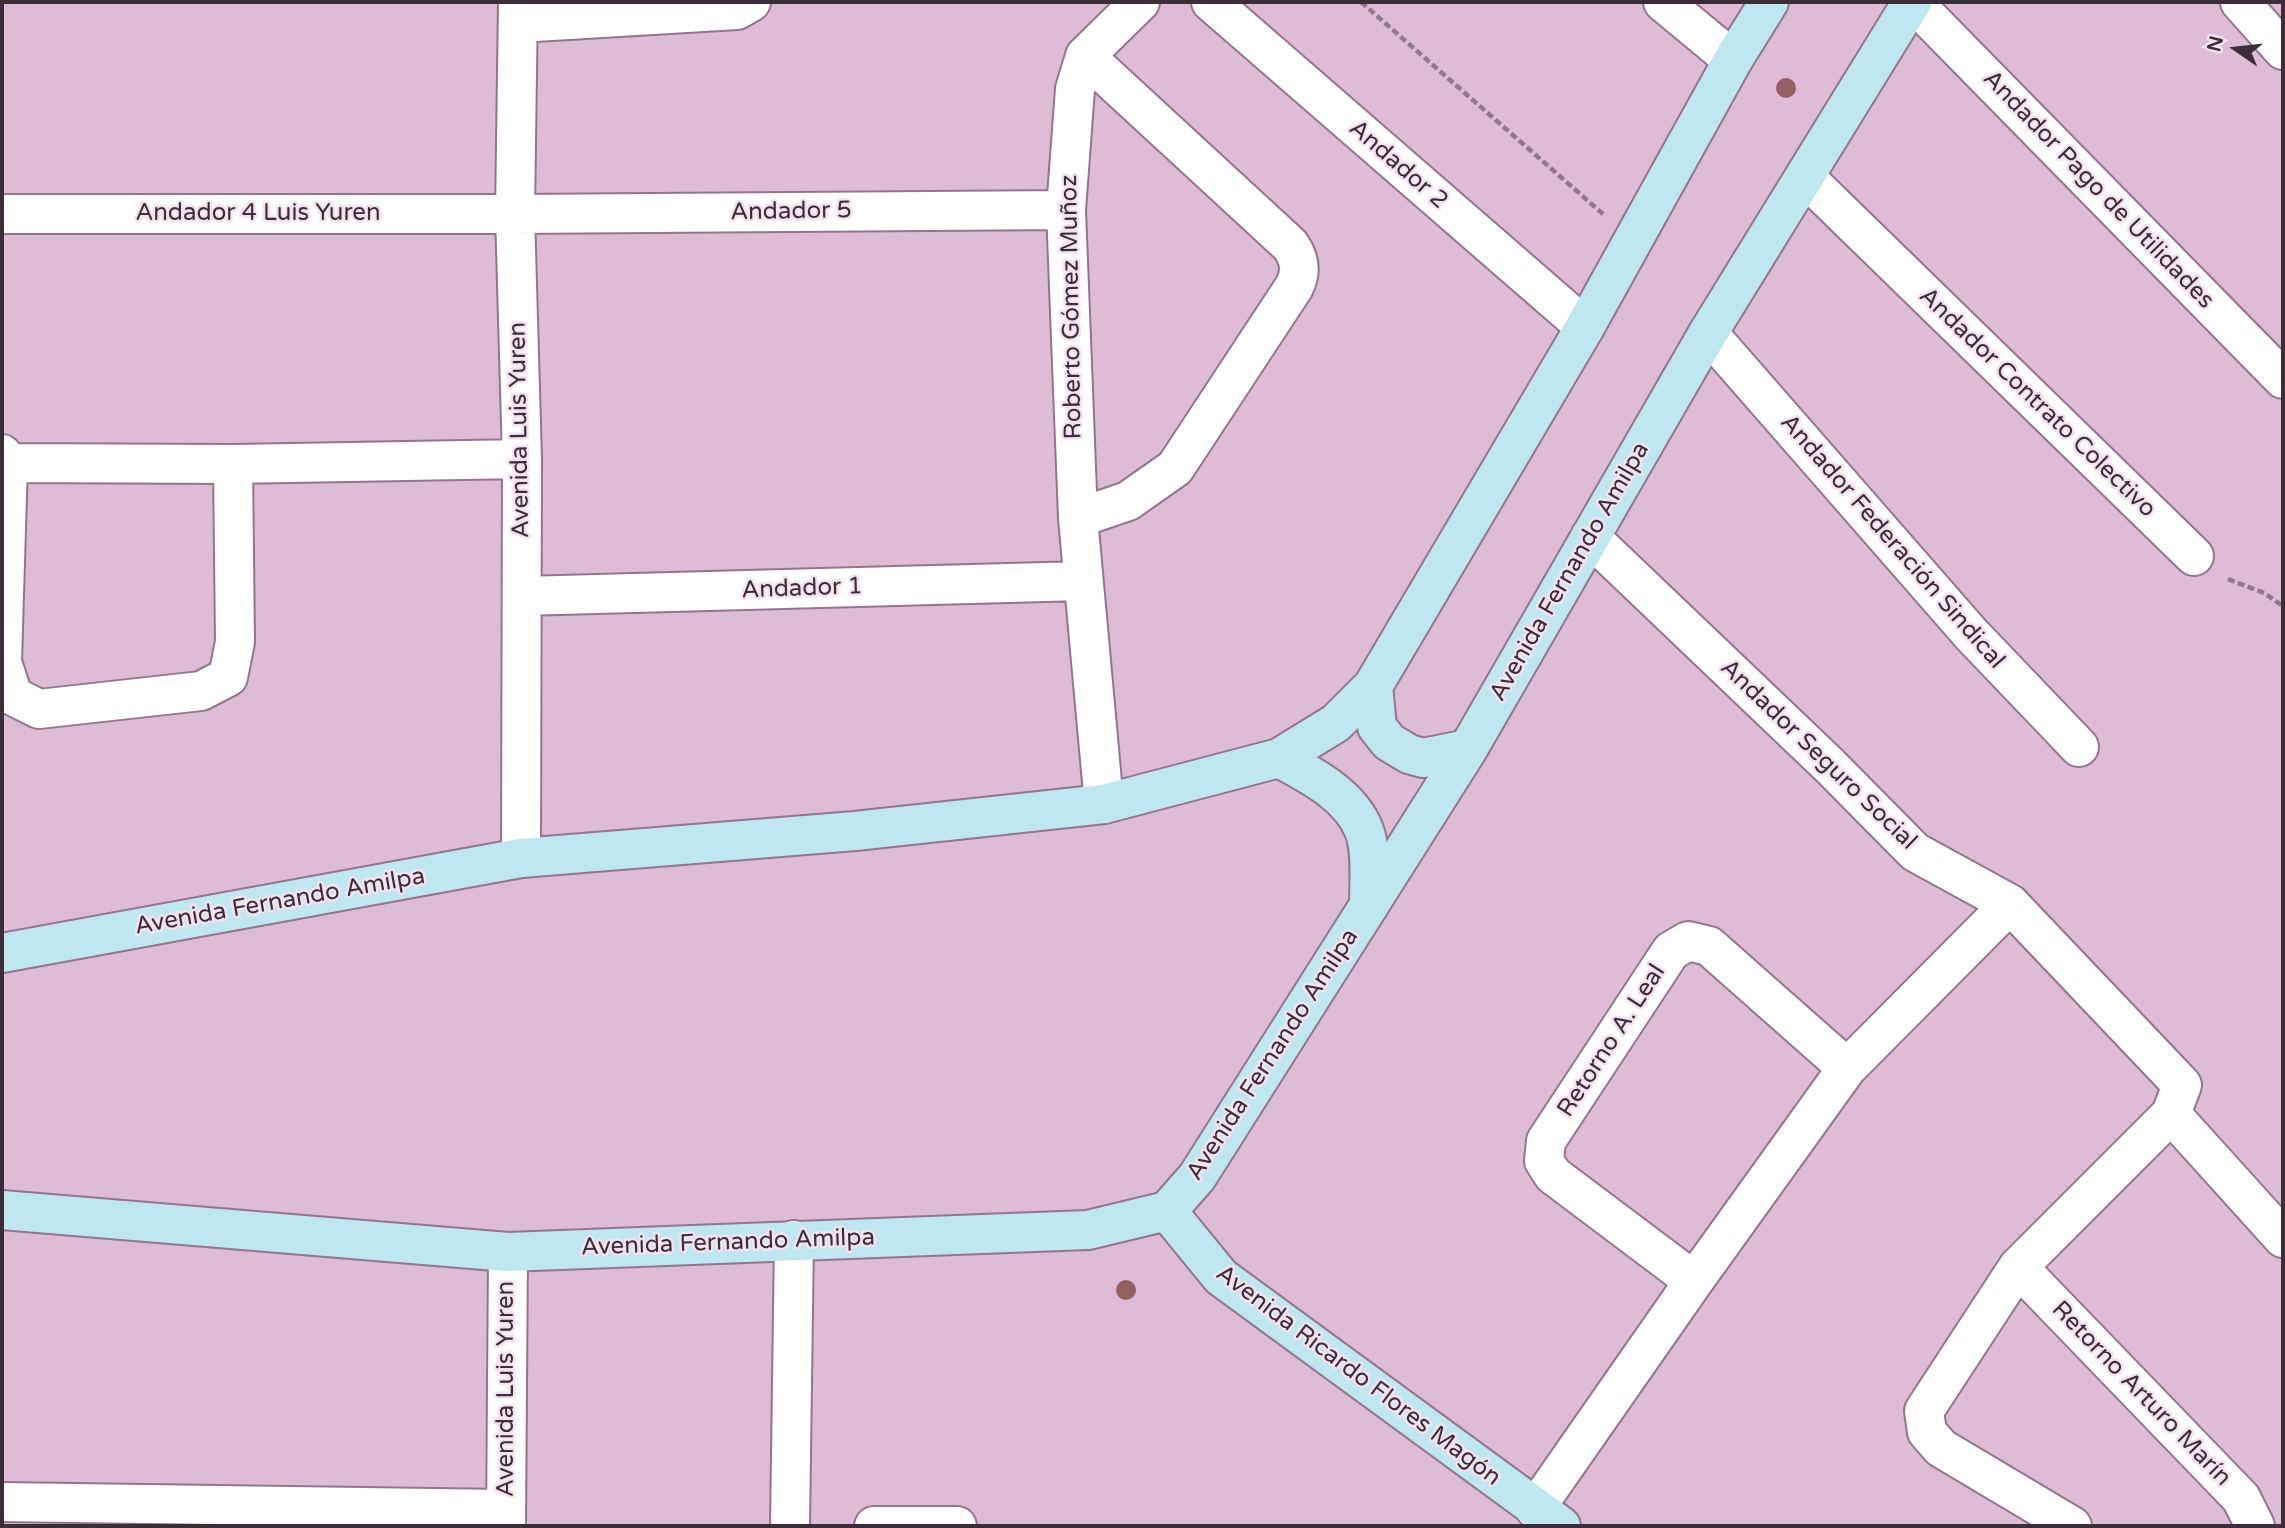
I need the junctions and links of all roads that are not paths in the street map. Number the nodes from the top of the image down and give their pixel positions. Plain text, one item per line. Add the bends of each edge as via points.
1 (751, 2) edge
2 (1140, 2) edge
3 (1211, 2) edge
4 (1662, 2) edge
5 (1769, 2) edge
6 (1913, 2) edge
7 (2251, 5) edge
8 (518, 12) edge
9 (2283, 50) edge
10 (1085, 56) junction
11 (1733, 60) junction
12 (1806, 178) junction
13 (1066, 209) junction
14 (2, 214) edge
15 (515, 214) junction
16 (1585, 327) junction
17 (1709, 333) junction
18 (2283, 379) edge
19 (5, 458) edge
20 (522, 459) junction
21 (233, 464) junction
22 (1078, 518) junction
23 (1590, 537) junction
24 (2194, 556) road end
25 (1083, 581) junction
26 (522, 596) junction
27 (1373, 686) junction
28 (2078, 747) dead end
29 (1468, 749) junction
30 (1279, 758) junction
31 (1104, 804) junction
32 (521, 858) junction
33 (2010, 904) junction
34 (1369, 906) junction
35 (2, 953) edge
36 (1847, 1068) junction
37 (2171, 1114) junction
38 (2, 1210) edge
39 (1167, 1211) junction
40 (2283, 1238) edge
41 (794, 1240) junction
42 (508, 1252) junction
43 (2018, 1267) junction
44 (1694, 1280) junction
45 (2, 1502) edge
46 (63, 1515) edge
47 (506, 1518) edge
48 (1548, 1518) edge
49 (790, 1526) edge
50 (874, 1526) edge
51 (957, 1526) edge
52 (2071, 1526) edge
53 (2255, 1526) edge

1 - 8 street via 737,9
2 - 10 street, Roberto Gómez Muñoz
3 - 16 street, Andador 2
4 - 11 street
5 - 11 street, Avenida Fernando Amilpa
6 - 12 street, Avenida Fernando Amilpa
6 - 18 street, Andador Pago de Utilidades
7 - 9 street
8 - 15 street, Avenida Luis Yuren
10 - 13 street, Roberto Gómez Muñoz via 1075,89
10 - 22 street via 1290,245 1300,265 1294,287 1175,468 1128,501
11 - 16 street, Avenida Fernando Amilpa
12 - 17 street, Avenida Fernando Amilpa
12 - 24 street, Andador Contrato Colectivo
13 - 15 street, Andador 5
13 - 22 street, Roberto Gómez Muñoz
14 - 15 street, Andador 4 Luis Yuren
15 - 20 street, Avenida Luis Yuren
16 - 27 street, Avenida Fernando Amilpa
17 - 23 street, Avenida Fernando Amilpa
17 - 28 street, Andador Federación Sindical via 1971,634
19 - 21 street
19 - 21 street via 2,662 13,696 39,709 201,691 228,677 235,642
20 - 21 street
20 - 26 street, Avenida Luis Yuren
22 - 25 street, Roberto Gómez Muñoz
23 - 29 street, Avenida Fernando Amilpa
23 - 33 street, Andador Seguro Social via 1915,852
25 - 26 street, Andador 1
25 - 31 street, Roberto Gómez Muñoz
26 - 32 street, Avenida Luis Yuren
27 - 29 street via 1377,727 1389,742 1423,758
27 - 30 street, Avenida Fernando Amilpa via 1336,723
29 - 34 street, Avenida Fernando Amilpa
30 - 31 street, Avenida Fernando Amilpa
30 - 34 street via 1352,808 1365,832
31 - 32 street, Avenida Fernando Amilpa via 855,831
32 - 35 street, Avenida Fernando Amilpa
33 - 36 street
33 - 37 street, Andador Seguro Social via 2182,1085
34 - 39 street, Avenida Fernando Amilpa via 1205,1167
36 - 44 street
36 - 44 street, Retorno A. Leal via 1709,946 1688,941 1671,951 1546,1140 1544,1161 1553,1175
37 - 40 street
37 - 43 street
38 - 42 street, Avenida Fernando Amilpa
39 - 41 street, Avenida Fernando Amilpa via 1088,1230
39 - 48 street, Avenida Ricardo Flores Magón via 1221,1277
41 - 42 street, Avenida Fernando Amilpa
41 - 49 street
42 - 47 street, Avenida Luis Yuren
43 - 52 street via 1924,1411 1927,1432 1941,1448
43 - 53 street, Retorno Arturo Marín via 2241,1498
44 - 48 street
45 - 46 street
46 - 47 street
50 - 51 street

